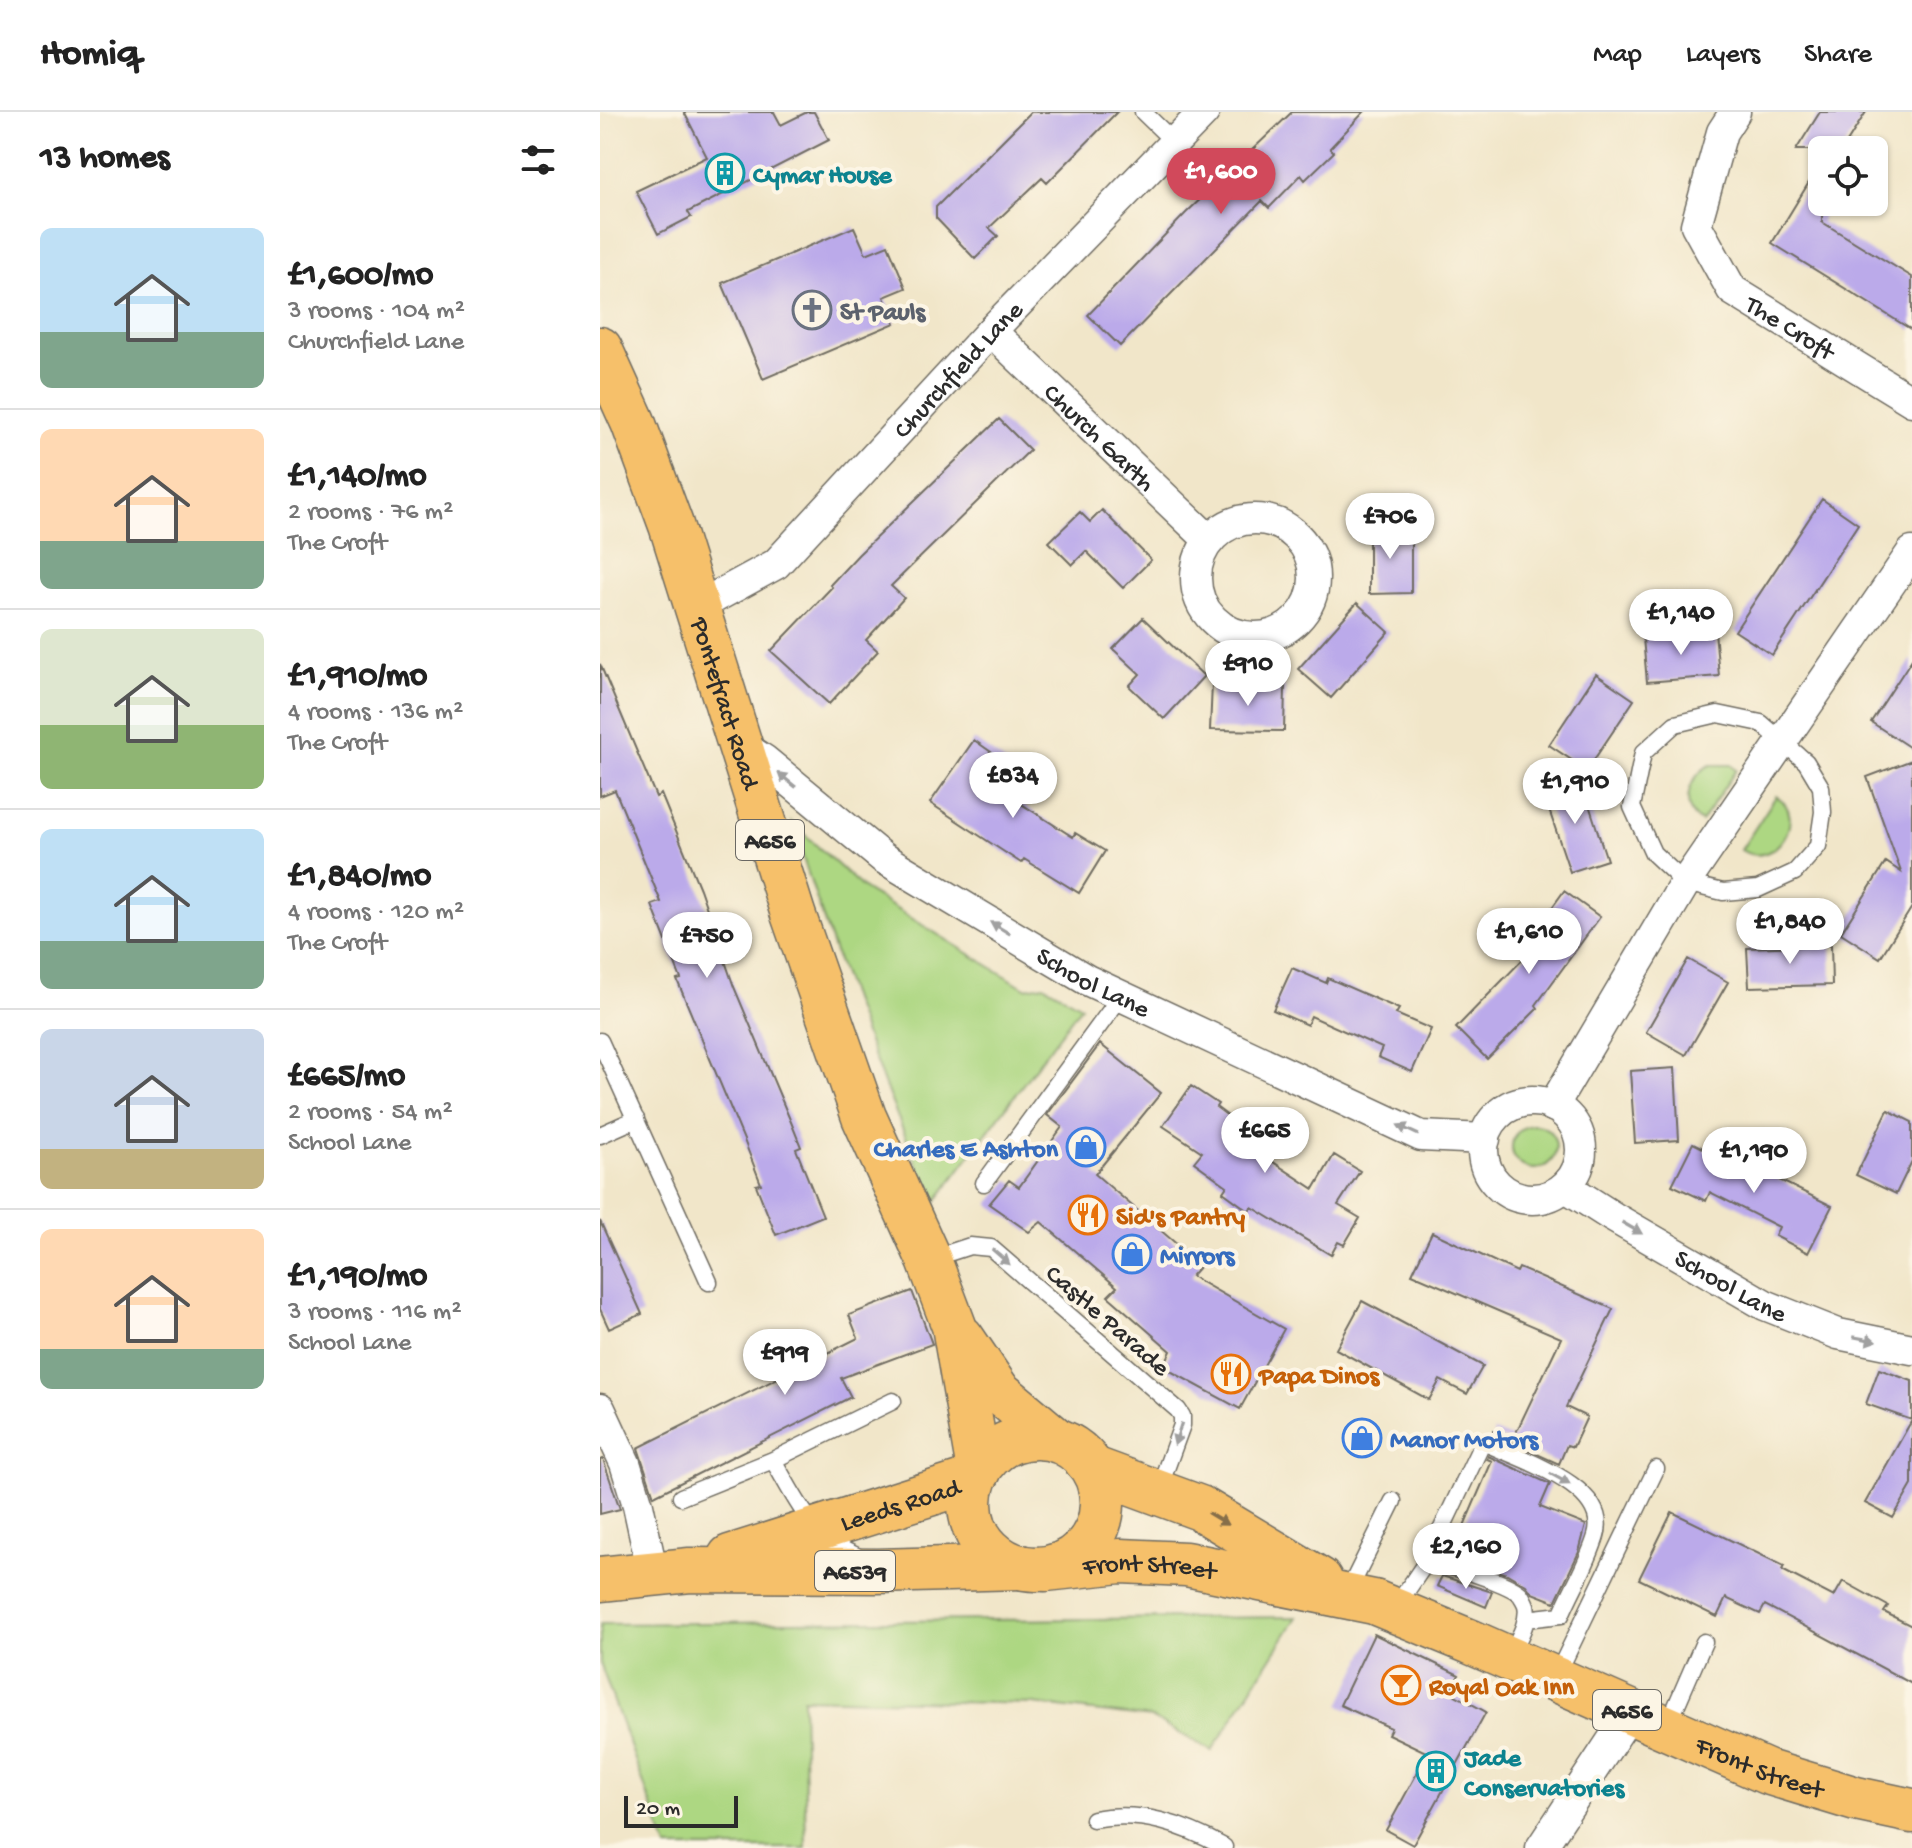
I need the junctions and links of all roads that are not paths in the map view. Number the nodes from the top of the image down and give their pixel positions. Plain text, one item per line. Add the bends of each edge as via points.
1 (1143, 112) edge
2 (1204, 112) edge
3 (1735, 112) edge
4 (1174, 142) junction
5 (991, 331) junction
6 (600, 349) edge
7 (1912, 401) edge
8 (1209, 540) dead end
9 (1912, 552) edge
10 (699, 606) junction
11 (1782, 743) junction
12 (741, 745) junction
13 (1685, 883) junction
14 (1121, 996) junction
15 (600, 1041) edge
16 (1553, 1106) junction
17 (636, 1119) junction
18 (600, 1135) edge
19 (1485, 1139) junction
20 (984, 1183) dead end
21 (1566, 1187) junction
22 (929, 1260) junction
23 (709, 1282) dead end
24 (954, 1326) junction
25 (1912, 1349) edge
26 (893, 1401) dead end
27 (600, 1409) edge
28 (1055, 1439) junction
29 (773, 1460) junction
30 (1094, 1469) junction
31 (1656, 1469) dead end
32 (976, 1476) junction
33 (1157, 1493) junction
34 (681, 1497) dead end
35 (1393, 1501) dead end
36 (816, 1530) junction
37 (1425, 1564) junction
38 (1033, 1568) junction
39 (925, 1569) junction
40 (671, 1572) junction
41 (600, 1579) edge
42 (1346, 1595) junction
43 (1394, 1609) junction
44 (1526, 1619) junction
45 (1704, 1642) dead end
46 (1509, 1659) junction
47 (1555, 1678) junction
48 (1649, 1720) junction
49 (1912, 1811) edge
50 (1093, 1819) dead end
51 (1224, 1847) edge
52 (1541, 1848) edge

1 - 4 lane
2 - 4 street, Churchfield Lane
3 - 7 street, The Croft via 1722,132 1696,225 1732,290
4 - 5 street, Churchfield Lane
5 - 8 street, Church Garth
5 - 10 street, Churchfield Lane via 776,564
6 - 10 main road, Pontefract Road / A656 via 633,422
9 - 11 street
10 - 12 main road, Pontefract Road / A656
11 - 13 street
11 - 13 lane via 1806,762 1821,787 1818,846 1795,872 1758,889 1723,892
11 - 13 lane via 1761,723 1718,714 1675,724 1643,753 1632,807 1653,853
14 -> 12 street, School Lane via 883,858
12 - 22 main road, Pontefract Road / A656 via 864,1117
13 - 16 street
19 -> 14 street, School Lane via 1421,1136
14 - 20 lane
15 - 17 lane
16 - 19 street via 1525,1102 1511,1107 1499,1114
16 - 21 street via 1567,1115 1581,1143 1581,1159
17 - 18 lane
17 - 23 lane
19 - 21 street via 1487,1169 1508,1193 1538,1199
21 -> 25 street, School Lane via 1765,1305 1838,1334
22 - 24 main road, Pontefract Road / A656
22 -> 33 lane, Castle Parade via 970,1246 991,1248 1178,1410 1182,1425
24 - 28 main road, Pontefract Road / A656 via 998,1391
24 - 32 main road, Pontefract Road / A656
26 - 29 lane
27 - 40 street
28 - 30 main road via 1084,1456
28 - 32 main road via 1015,1440 997,1449
29 - 34 lane
29 - 36 lane
30 - 33 main road, Front Street / A656
30 - 38 main road via 1102,1489 1096,1532 1084,1550 1066,1562
31 - 47 lane
32 - 36 main road, Leeds Road / A6539
32 - 38 main road via 970,1508 977,1534 1003,1560
33 -> 42 main road, Front Street / A656 via 1200,1508
35 - 42 lane
36 - 39 lane via 837,1548 869,1561
36 - 40 main road, Leeds Road / A6539
37 - 43 lane
37 - 44 lane via 1447,1564 1521,1594
37 -> 44 lane via 1481,1446 1488,1444 1554,1475 1592,1503 1597,1534 1561,1615
38 - 39 main road, Leeds Road / A6539
38 - 42 main road, Front Street / A656 via 1121,1561 1186,1564
39 - 40 main road, Leeds Road / A6539
40 - 41 main road, Leeds Road / A6539
42 - 43 main road, Front Street / A656
43 - 46 main road, Front Street / A656
44 - 46 lane
45 - 48 lane
46 - 47 main road, Front Street / A656
47 - 48 main road, Front Street / A656
48 - 49 main road, Front Street / A656 via 1767,1772
48 - 52 street
50 - 51 lane via 1130,1814 1165,1821

